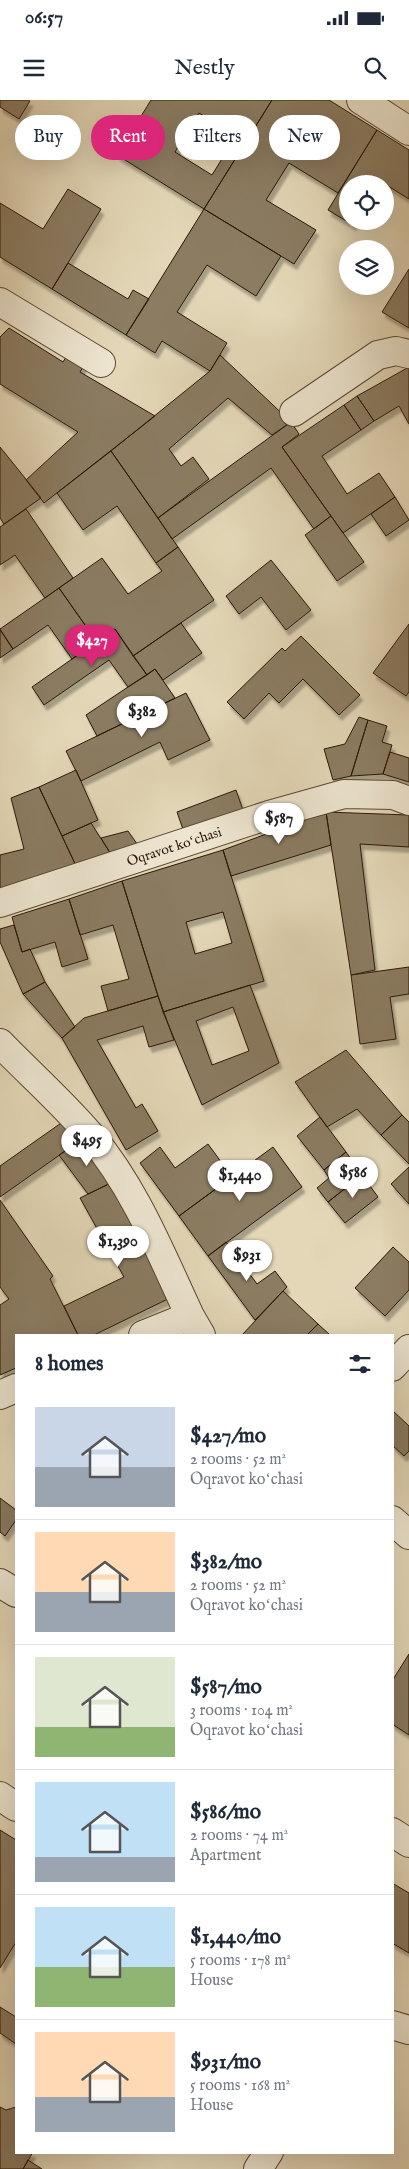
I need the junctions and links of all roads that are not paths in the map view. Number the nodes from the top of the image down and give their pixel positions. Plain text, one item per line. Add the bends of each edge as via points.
1 (361, 100) edge
2 (409, 131) edge
3 (0, 302) edge
4 (409, 354) edge
5 (101, 363) dead end
6 (294, 412) dead end
7 (409, 801) edge
8 (0, 903) edge
9 (0, 1043) edge
10 (195, 1325) edge
11 (148, 1334) edge
12 (409, 1349) edge
13 (394, 1365) edge
14 (15, 1388) edge
15 (0, 1395) edge
16 (394, 1522) edge
17 (409, 1535) edge
18 (0, 1583) edge
19 (15, 1592) edge
20 (0, 1796) edge
21 (15, 1805) edge
22 (394, 1833) edge
23 (409, 1843) edge
24 (394, 2026) edge
25 (409, 2030) edge
26 (268, 2154) edge
27 (258, 2169) edge

1 - 2 street
3 - 5 street
4 - 6 street via 396,351 378,355
7 - 8 street, Oqravot koʻchasi via 392,795 344,794 269,815
9 - 10 street via 90,1135 110,1161 144,1219
10 - 11 street
12 - 13 street
14 - 15 street
16 - 17 street
18 - 19 street
20 - 21 street
22 - 23 street
24 - 25 street
26 - 27 street

